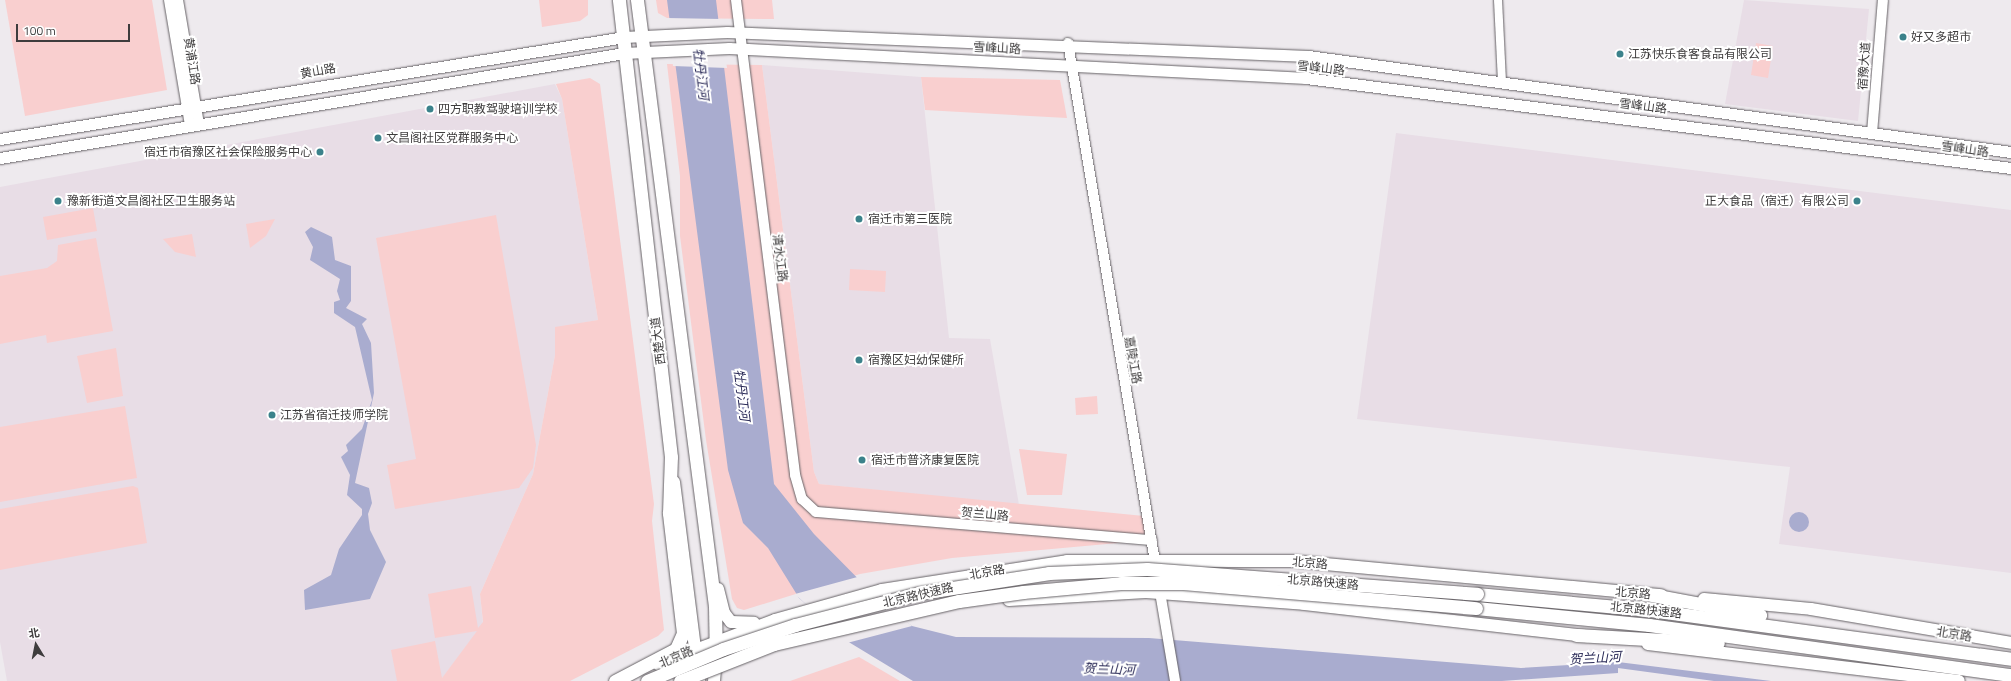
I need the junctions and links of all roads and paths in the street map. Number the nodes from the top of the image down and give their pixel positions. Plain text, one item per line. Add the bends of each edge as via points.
1 (169, 0) edge
2 (178, 0) edge
3 (619, 0) edge
4 (637, 0) edge
5 (736, 0) edge
6 (1498, 0) edge
7 (1883, 0) edge
8 (741, 32) junction
9 (642, 35) junction
10 (624, 37) junction
11 (1068, 44) junction
12 (742, 49) junction
13 (642, 52) junction
14 (624, 53) junction
15 (1069, 64) junction
16 (1502, 83) junction
17 (191, 106) junction
18 (194, 125) junction
19 (1872, 134) junction
20 (0, 139) edge
21 (2011, 152) edge
22 (0, 158) edge
23 (2011, 168) edge
24 (693, 452) junction
25 (671, 457) junction
26 (816, 512) joint
27 (1152, 540) junction
28 (1155, 560) junction
29 (1160, 593) junction
30 (1652, 595) junction
31 (775, 620) junction
32 (1576, 635) junction
33 (717, 641) junction
34 (2011, 643) edge
35 (695, 650) junction
36 (1954, 651) junction
37 (2011, 659) edge
38 (1912, 660) junction
39 (714, 675) edge
40 (2011, 675) edge
41 (696, 680) edge
42 (615, 681) edge
43 (622, 681) edge
44 (647, 681) edge
45 (680, 681) edge
46 (1175, 681) edge
47 (1959, 681) edge

1 - 17 street, 黄浦江路
2 - 17 street, 黄浦江路
3 - 10 highway, 西楚大道
4 - 9 highway
5 - 8 street, 清水江路
6 - 16 street
7 - 19 street, 宿豫大道
8 - 9 main road, 雪峰山路
8 - 11 main road, 雪峰山路
8 - 12 street, 清水江路
9 - 10 main road, 黄山路
9 - 13 highway
10 - 14 highway, 西楚大道
10 - 17 main road, 黄山路
11 - 15 street, 嘉陵江路
11 - 16 main road, 雪峰山路 via 1308,56
12 - 13 main road, 雪峰山路
12 - 15 main road, 雪峰山路
12 - 26 street, 清水江路 via 795,475 802,499
13 - 14 main road, 雪峰山路
13 - 24 highway, 西楚大道
14 - 18 main road
14 - 25 highway, 西楚大道
15 - 23 main road, 雪峰山路 via 1306,78
15 - 27 street, 嘉陵江路
16 - 19 main road, 雪峰山路
17 - 18 street, 黄浦江路
17 - 20 main road, 黄山路
18 - 22 main road
19 - 21 main road, 雪峰山路
24 - 31 main road via 724,613 731,622 740,625
24 - 33 highway, 西楚大道
25 - 35 main road, 西楚大道
25 - 42 highway via 669,513 681,640 676,649
26 - 27 street, 贺兰山路
27 - 28 street, 嘉陵江路
28 - 29 street, 嘉陵江路
28 - 30 main road, 北京路 via 1293,561
28 - 31 main road, 北京路 via 1091,560 1015,567 882,590
29 - 32 main road via 1304,604
29 - 39 main road, bridge via 1112,592 1011,599 906,615 764,651
29 - 46 street, 嘉陵江路
30 - 34 main road, 北京路 via 1811,609
30 - 36 highway via 1744,613 1863,628
31 - 33 main road, 北京路
32 - 38 highway via 1705,641 1849,658
32 - 47 main road
33 - 35 main road, 北京路
33 - 39 highway, 西楚大道
35 - 41 main road, 西楚大道
35 - 43 main road, 北京路
36 - 37 highway, 北京路快速路
36 - 44 highway, 北京路快速路, bridge via 1650,610 1147,569 1049,573 920,593 795,625 723,648
38 - 40 highway, 北京路快速路
38 - 45 highway, 北京路快速路, bridge via 1649,625 1183,583 1045,590 959,601 859,622 733,658
39 - 41 highway

